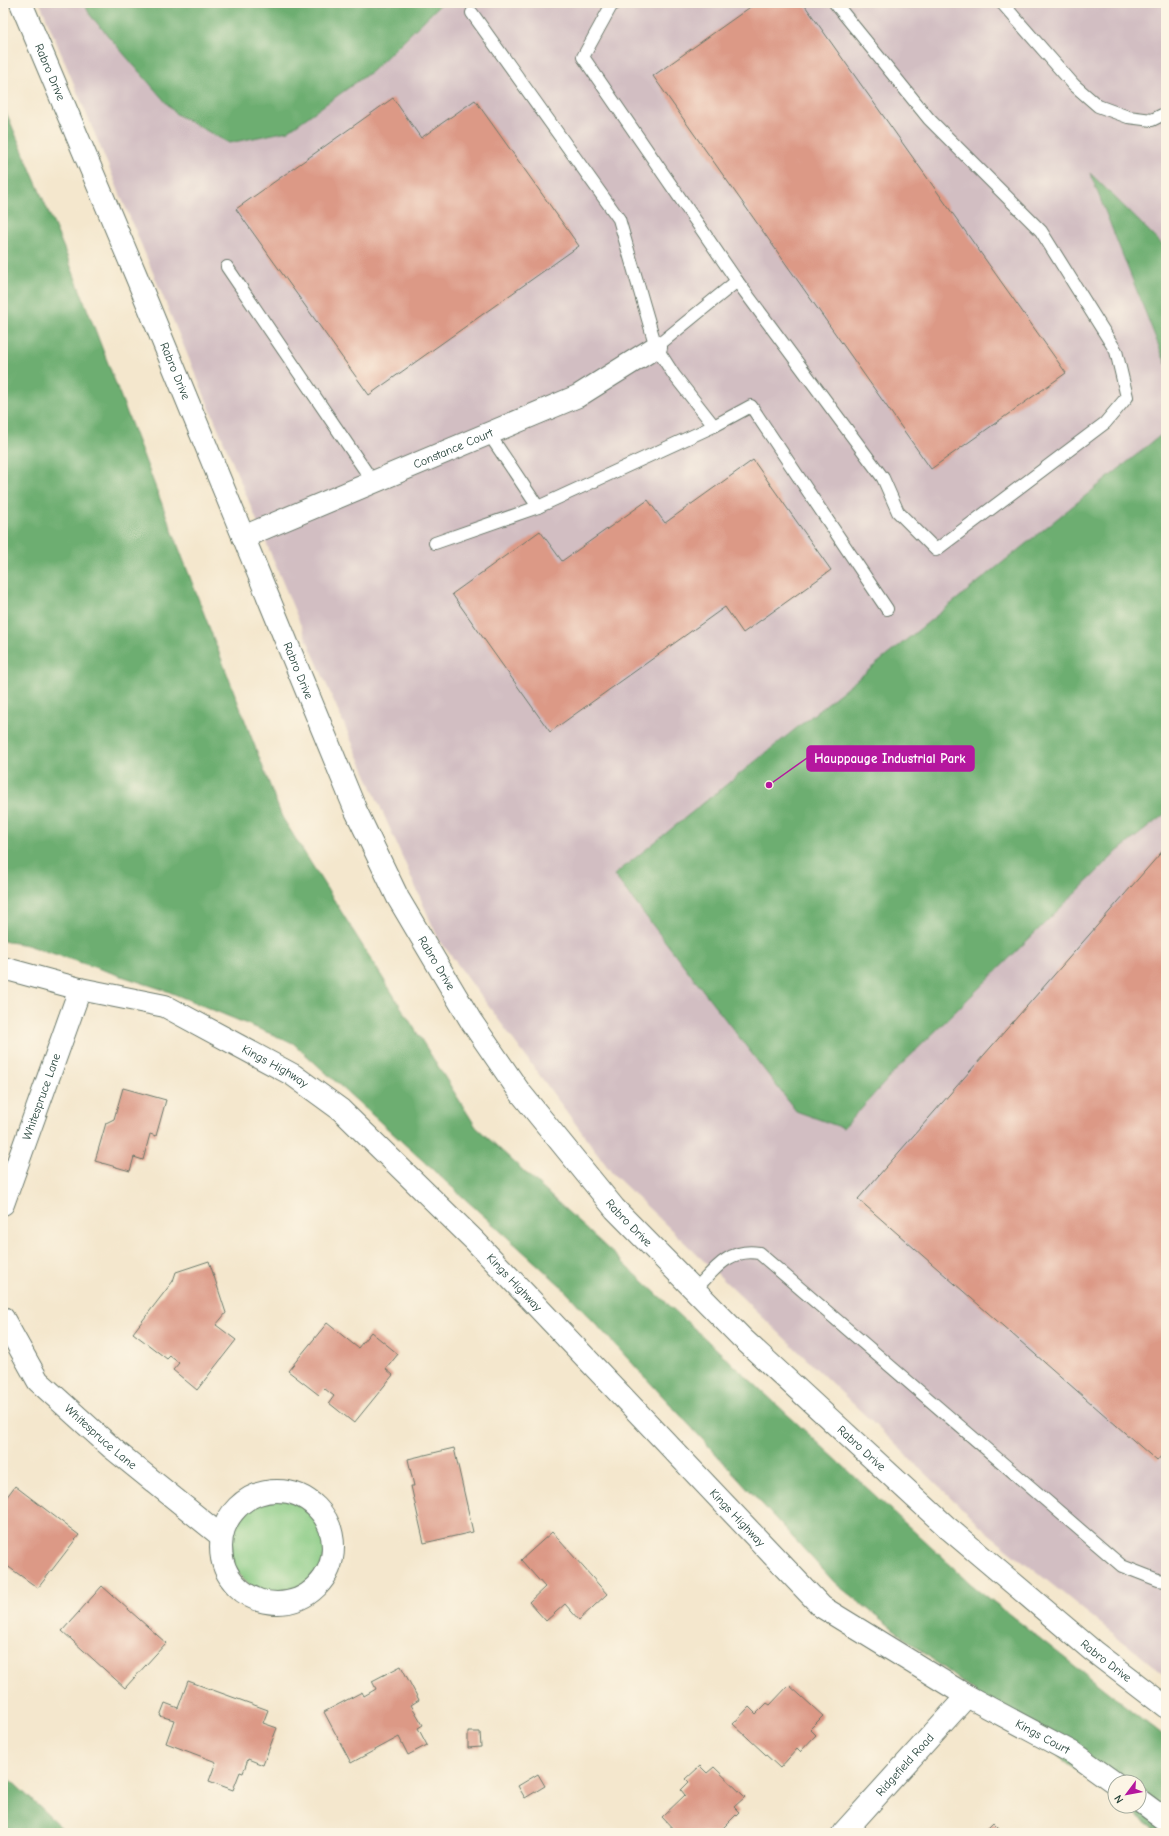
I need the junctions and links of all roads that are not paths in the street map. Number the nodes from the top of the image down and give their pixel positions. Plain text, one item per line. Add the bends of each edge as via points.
1 (616, 3) edge
2 (835, 3) edge
3 (1002, 3) edge
4 (23, 6) edge
5 (472, 13) dead end
6 (1166, 113) edge
7 (227, 267) dead end
8 (737, 280) junction
9 (656, 347) junction
10 (714, 426) junction
11 (489, 434) junction
12 (373, 482) junction
13 (538, 507) junction
14 (243, 537) junction
15 (435, 543) dead end
16 (887, 608) dead end
17 (3, 968) edge
18 (80, 989) junction
19 (3, 1204) edge
20 (694, 1291) junction
21 (3, 1318) edge
22 (221, 1536) junction
23 (1166, 1581) edge
24 (967, 1696) junction
25 (1166, 1707) edge
26 (1107, 1777) edge
27 (1147, 1806) edge
28 (1166, 1820) edge
29 (843, 1833) edge

1 - 8 lane via 611,6 583,57
2 - 8 lane via 929,119 1041,231 1116,351 1127,397 1105,423 936,550 898,512 884,478
3 - 6 lane via 1074,85 1098,106 1128,117 1152,120
4 - 14 street, Rabro Drive
5 - 9 lane via 619,219
7 - 12 lane
8 - 9 lane
9 - 10 lane via 674,375
9 - 11 street, Constance Court via 578,396
10 - 13 lane
10 - 16 lane via 751,406
11 - 12 street, Constance Court
11 - 13 lane
12 - 14 street, Constance Court
13 - 15 lane
14 - 20 street, Rabro Drive via 356,811 398,898 420,936 471,1021 540,1119 615,1209
17 - 18 street, Kings Highway
18 - 19 street, Whitespruce Lane
18 - 24 street, Kings Highway via 165,1006 293,1075 341,1110 475,1241 822,1607
20 - 23 lane via 724,1259 748,1251 759,1253 1122,1566
20 - 25 street, Rabro Drive via 948,1528 1093,1651
21 - 22 street, Whitespruce Lane via 38,1381 112,1448
22 - 22 street via 220,1554 226,1573 237,1588 253,1598 271,1603 290,1602 307,1595 321,1582 330,1566 333,1548 330,1530 322,1513 308,1500 292,1492 274,1490 255,1495 240,1504 228,1519
24 - 26 street, Kings Court via 1073,1753
24 - 29 street, Ridgefield Road
27 - 28 street

